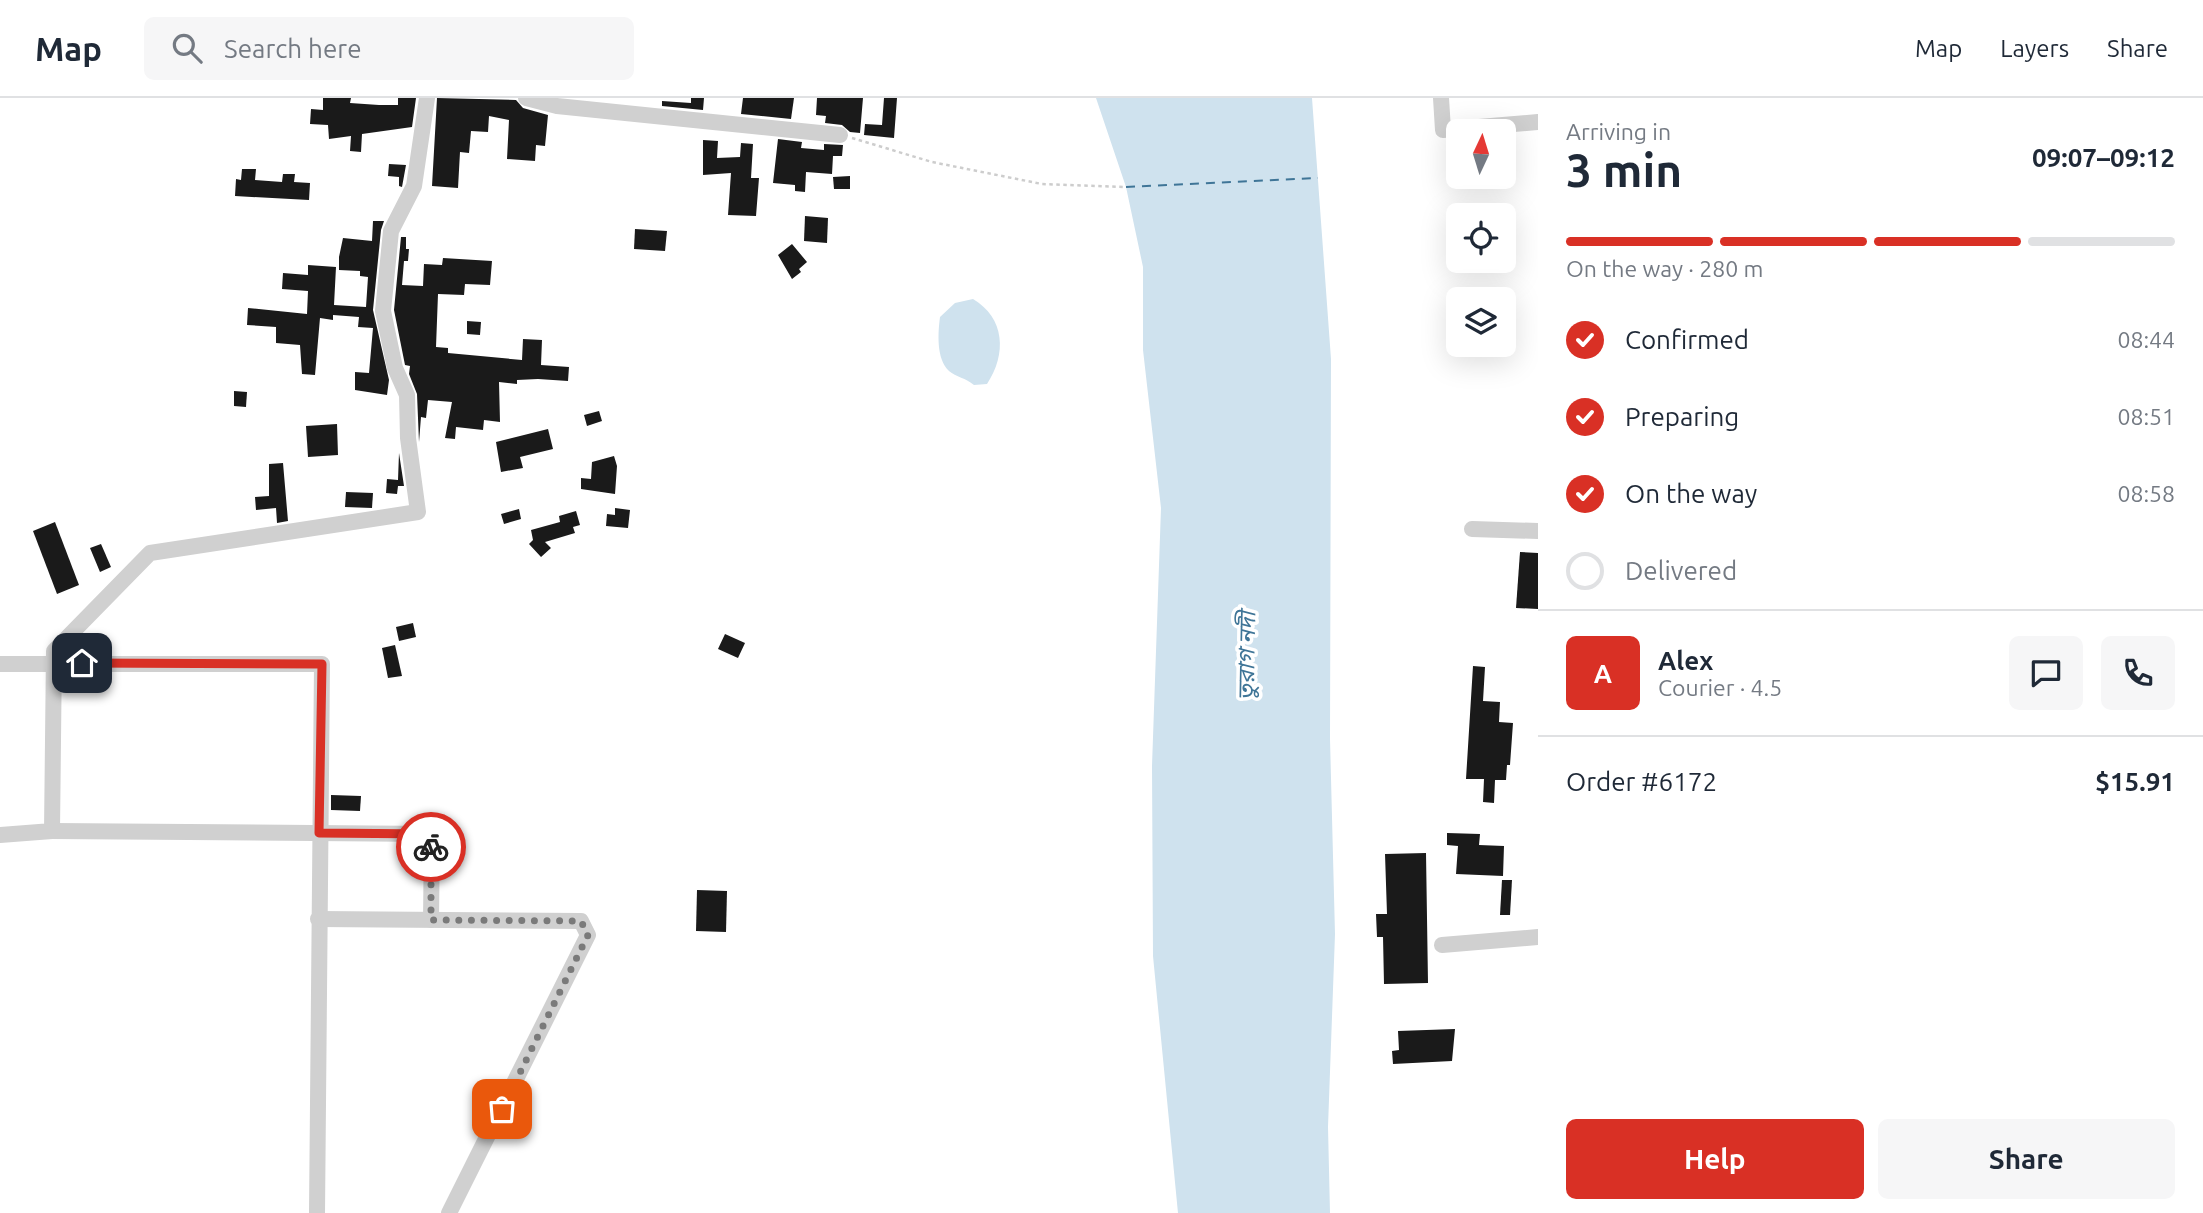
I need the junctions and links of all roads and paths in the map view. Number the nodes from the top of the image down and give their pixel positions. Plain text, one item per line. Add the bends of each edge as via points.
1 (426, 98) edge
2 (526, 98) edge
3 (1441, 98) edge
4 (1538, 122) edge
5 (840, 135) joint
6 (1126, 187) dead end
7 (1472, 529) dead end
8 (1538, 531) edge
9 (55, 663) junction
10 (0, 664) edge
11 (52, 831) junction
12 (319, 833) junction
13 (0, 835) edge
14 (318, 919) junction
15 (431, 920) junction
16 (1538, 937) edge
17 (1442, 945) dead end
18 (317, 1213) edge
19 (449, 1213) edge

1 - 9 street via 414,186 391,231 383,311 407,395 418,512 150,553 54,651
2 - 5 street via 557,106
3 - 4 street via 1443,130
5 - 6 path via 932,162 1042,184
7 - 8 street
9 - 10 street
9 - 11 street
9 - 12 street via 322,664
11 - 12 street
11 - 13 street
12 - 14 street
12 - 15 street via 432,834
14 - 15 street
14 - 18 street
15 - 19 street via 581,921 588,935
16 - 17 street

